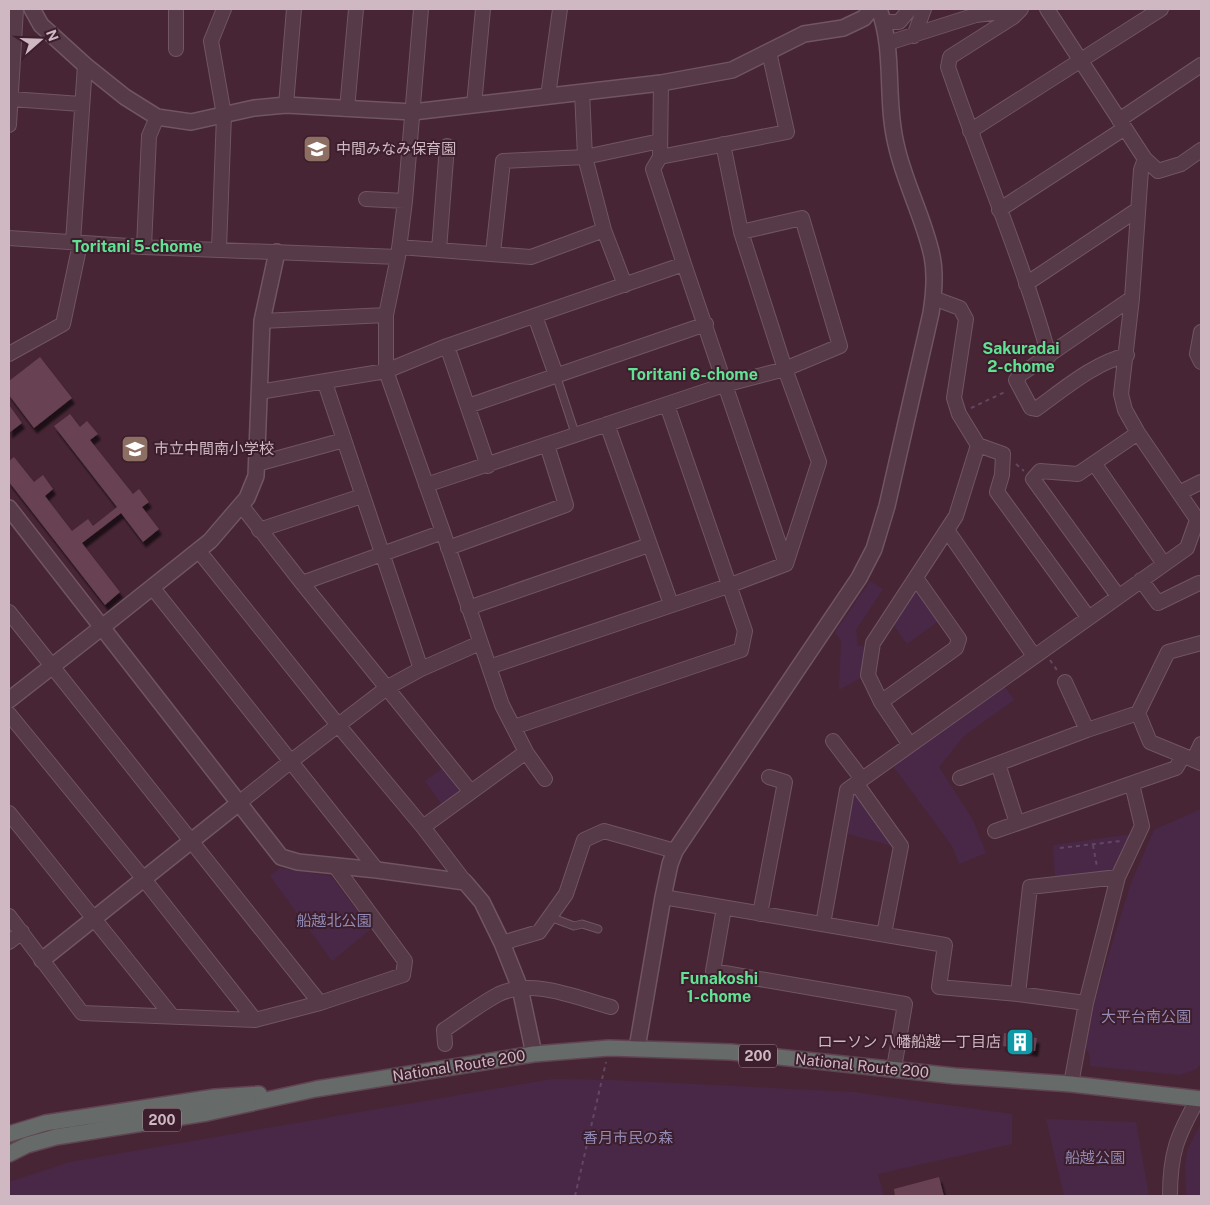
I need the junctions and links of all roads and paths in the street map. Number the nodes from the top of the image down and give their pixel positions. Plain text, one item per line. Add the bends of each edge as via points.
1 (16, 9) edge
2 (32, 9) edge
3 (176, 9) edge
4 (224, 9) edge
5 (294, 9) edge
6 (356, 9) edge
7 (421, 9) edge
8 (484, 9) edge
9 (560, 9) edge
10 (871, 9) edge
11 (910, 9) edge
12 (924, 9) edge
13 (1048, 9) edge
14 (1161, 9) edge
15 (1020, 10) edge
16 (881, 15) edge
17 (914, 36) junction
18 (888, 43) junction
19 (176, 49) dead end
20 (769, 52) junction
21 (1081, 61) junction
22 (85, 65) junction
23 (1201, 66) edge
24 (661, 83) junction
25 (582, 92) junction
26 (10, 94) edge
27 (548, 96) junction
28 (81, 104) junction
29 (286, 105) junction
30 (474, 105) junction
31 (347, 109) junction
32 (413, 112) junction
33 (224, 115) junction
34 (157, 117) junction
35 (1122, 124) junction
36 (9, 125) edge
37 (970, 131) junction
38 (660, 141) junction
39 (723, 144) junction
40 (447, 146) dead end
41 (1201, 150) edge
42 (660, 157) junction
43 (585, 158) junction
44 (1145, 160) junction
45 (366, 199) dead end
46 (405, 201) junction
47 (999, 210) junction
48 (1137, 210) junction
49 (604, 230) junction
50 (741, 232) junction
51 (9, 238) edge
52 (77, 243) junction
53 (144, 247) junction
54 (219, 249) junction
55 (439, 250) junction
56 (277, 252) junction
57 (399, 252) junction
58 (492, 253) junction
59 (684, 264) junction
60 (1026, 284) junction
61 (625, 285) junction
62 (933, 298) junction
63 (1132, 298) junction
64 (386, 315) junction
65 (535, 316) junction
66 (262, 321) junction
67 (706, 324) junction
68 (1201, 332) edge
69 (447, 346) junction
70 (9, 354) edge
71 (1127, 355) junction
72 (1049, 356) junction
73 (1201, 362) edge
74 (785, 368) junction
75 (386, 371) junction
76 (556, 375) junction
77 (325, 383) junction
78 (724, 385) junction
79 (1018, 386) junction
80 (259, 392) junction
81 (667, 405) junction
82 (468, 406) junction
83 (959, 414) junction
84 (607, 424) junction
85 (1138, 432) junction
86 (576, 436) junction
87 (344, 440) junction
88 (547, 445) junction
89 (978, 445) junction
90 (1003, 454) junction
91 (1094, 463) junction
92 (257, 464) junction
93 (488, 466) junction
94 (1033, 479) junction
95 (1201, 482) edge
96 (426, 485) junction
97 (1179, 493) junction
98 (362, 496) junction
99 (241, 505) junction
100 (9, 508) edge
101 (1199, 523) edge
102 (259, 530) junction
103 (948, 530) junction
104 (443, 532) junction
105 (649, 544) junction
106 (448, 548) junction
107 (198, 550) junction
108 (382, 554) junction
109 (786, 564) junction
110 (1164, 564) junction
111 (916, 578) junction
112 (1142, 580) junction
113 (302, 583) junction
114 (1199, 583) dead end
115 (728, 586) junction
116 (152, 587) junction
117 (1118, 596) junction
118 (671, 604) junction
119 (468, 608) junction
120 (9, 612) edge
121 (1088, 618) junction
122 (101, 628) junction
123 (480, 642) junction
124 (1201, 643) edge
125 (1039, 653) junction
126 (52, 665) junction
127 (489, 667) junction
128 (421, 669) junction
129 (1065, 682) joint
130 (388, 687) junction
131 (9, 700) edge
132 (881, 702) junction
133 (1138, 713) junction
134 (9, 714) edge
135 (338, 725) junction
136 (514, 727) junction
137 (1087, 730) junction
138 (833, 741) dead end
139 (1201, 744) edge
140 (910, 745) junction
141 (526, 752) junction
142 (1193, 760) edge
143 (290, 762) junction
144 (998, 764) junction
145 (769, 777) dead end
146 (960, 778) dead end
147 (545, 779) dead end
148 (859, 781) junction
149 (1132, 784) junction
150 (471, 792) junction
151 (240, 803) junction
152 (9, 813) edge
153 (1018, 823) junction
154 (423, 827) junction
155 (994, 831) dead end
156 (1136, 839) junction
157 (190, 841) junction
158 (1093, 844) junction
159 (1060, 848) dead end
160 (675, 851) junction
161 (335, 866) junction
162 (1096, 866) dead end
163 (377, 870) junction
164 (143, 878) junction
165 (1118, 878) junction
166 (465, 882) junction
167 (663, 897) junction
168 (724, 908) junction
169 (760, 914) junction
170 (9, 916) edge
171 (550, 917) junction
172 (94, 918) junction
173 (823, 924) junction
174 (598, 929) dead end
175 (22, 932) junction
176 (884, 934) junction
177 (9, 942) edge
178 (502, 943) junction
179 (42, 960) junction
180 (520, 988) junction
181 (1018, 994) junction
182 (320, 1003) junction
183 (1086, 1003) junction
184 (611, 1007) dead end
185 (172, 1016) junction
186 (255, 1020) junction
187 (446, 1044) dead end
188 (609, 1048) junction
189 (638, 1048) junction
190 (534, 1054) junction
191 (894, 1068) junction
192 (1070, 1084) junction
193 (316, 1089) junction
194 (1200, 1099) edge
195 (9, 1134) edge
196 (9, 1154) edge
197 (575, 1196) edge
198 (1170, 1196) edge

1 - 26 street
2 - 22 street via 41,25
3 - 19 street
4 - 33 street via 211,41
5 - 29 street
6 - 31 street
7 - 32 street
8 - 30 street
9 - 27 street
10 - 20 street via 864,18 842,28 804,34
11 - 16 street via 899,22
12 - 17 street
13 - 21 street
14 - 21 street
15 - 17 street via 976,15
15 - 37 street via 950,57 948,67
16 - 18 street
17 - 18 street
18 - 62 street via 890,110 896,145 932,257
20 - 24 street via 732,70
20 - 39 street via 787,132
21 - 35 street
21 - 37 street
22 - 28 street
22 - 34 street via 125,97
23 - 35 street
24 - 25 street
24 - 38 street
25 - 27 street
25 - 43 street
26 - 28 street
26 - 36 street
27 - 30 street
28 - 52 street
29 - 31 street
29 - 33 street
30 - 32 street
31 - 32 street
32 - 46 street
33 - 34 street via 191,122
33 - 54 street
34 - 53 street via 148,136
35 - 44 street
35 - 47 street
37 - 47 street
38 - 42 street
38 - 43 street
39 - 42 street
39 - 50 street
40 - 55 street
41 - 44 street via 1180,164 1158,171
42 - 59 street via 653,169
43 - 49 street
43 - 58 street via 503,161
44 - 48 street
45 - 46 street
46 - 57 street
47 - 60 street
48 - 60 street
48 - 63 street
49 - 58 street via 531,256
49 - 61 street
50 - 74 street
50 - 74 street via 802,218 840,346
51 - 52 street
52 - 53 street
52 - 70 street via 63,324
53 - 54 street
54 - 56 street
55 - 57 street
55 - 58 street
56 - 57 street
56 - 66 street
57 - 64 street
59 - 61 street
59 - 67 street
60 - 72 street
61 - 65 street
62 - 83 street via 960,308 966,319 954,398
62 - 160 street via 887,506 874,549 859,578
63 - 71 street
63 - 72 street
64 - 66 street
64 - 75 street
65 - 69 street
65 - 76 street
66 - 80 street
67 - 76 street
67 - 78 street
68 - 73 street via 1197,354
69 - 75 street
69 - 82 street
71 - 79 street via 1089,372 1036,409 1031,408
71 - 85 street via 1121,394 1125,410
72 - 79 street via 1021,374 1016,380
74 - 78 street
74 - 109 street via 819,462
75 - 77 street
75 - 96 street
76 - 82 street
76 - 86 lane
77 - 80 street
77 - 87 street
78 - 81 street
78 - 109 street
79 - 83 path
80 - 92 street
81 - 84 street
81 - 115 street
82 - 93 street
83 - 89 street
84 - 86 street
84 - 105 street
85 - 91 street
85 - 97 street
86 - 88 street
87 - 92 street
87 - 98 street
88 - 93 street
88 - 106 street via 566,505
89 - 90 street
89 - 103 street via 956,516
90 - 94 path
90 - 121 street via 997,492
91 - 94 street via 1078,474 1040,471
91 - 110 street
92 - 99 street via 256,476
93 - 96 street
94 - 117 street
95 - 97 street
96 - 104 street
97 - 101 street
98 - 102 street
98 - 108 street
99 - 102 street
99 - 107 street
100 - 122 street
101 - 110 street via 1187,548
102 - 113 street
103 - 111 street
103 - 125 street
104 - 106 street
104 - 108 street
105 - 118 street
105 - 119 street
106 - 119 street
107 - 116 street
107 - 135 street
108 - 113 street
108 - 128 street
109 - 115 street
110 - 112 street
111 - 132 street via 873,643 868,675
111 - 132 street via 959,639 956,648
112 - 114 street via 1158,603
112 - 117 street
113 - 130 street
115 - 118 street
115 - 136 street via 745,631 741,650
116 - 122 street
116 - 143 street
117 - 121 street
118 - 127 street
119 - 123 street
120 - 126 street
121 - 125 street
122 - 126 street
122 - 151 street
123 - 127 street
123 - 128 street
124 - 133 street via 1168,652
125 - 129 path
125 - 140 street
126 - 131 street
126 - 157 street
127 - 136 street via 502,705
128 - 130 street
129 - 137 street
130 - 135 street
130 - 150 street
132 - 140 street
133 - 137 street
133 - 142 street via 1150,742
134 - 164 street
135 - 143 street
135 - 154 street
136 - 141 street
137 - 144 street
138 - 148 street
139 - 142 street
140 - 148 street
141 - 147 street
141 - 150 street
142 - 149 street
143 - 151 street
143 - 163 street
144 - 146 street
144 - 153 street
145 - 169 street via 785,782
148 - 173 street via 847,790
148 - 176 street via 901,846
149 - 153 street
149 - 156 street via 1142,826
150 - 154 street
151 - 157 street
151 - 161 street via 281,857
152 - 172 street
153 - 155 street
154 - 166 street
156 - 158 path
156 - 165 street
157 - 164 street
157 - 182 street
158 - 159 path
158 - 162 path
160 - 167 street
160 - 171 street via 604,831 584,840 566,894
161 - 163 street
161 - 182 street via 405,961 403,974
163 - 166 street
164 - 172 street
164 - 186 street
165 - 181 street via 1030,887
165 - 183 street
166 - 178 street via 482,902
167 - 168 street
167 - 189 street
168 - 169 street
168 - 191 street via 713,971 905,1004
169 - 173 street
170 - 175 street
171 - 174 lane via 574,926 582,924
171 - 178 street via 539,932
172 - 179 street
172 - 185 street
173 - 176 street
175 - 177 street
175 - 179 street
176 - 181 street via 945,945 939,987
178 - 180 street
179 - 185 street via 82,1013
180 - 184 street via 538,987
180 - 187 street via 499,994 444,1030
180 - 190 street
181 - 183 street
182 - 186 street
183 - 192 street
185 - 186 street
188 - 189 highway, National Route 200 / 200
188 - 190 highway, National Route 200 / 200
188 - 197 path
189 - 191 highway, National Route 200 / 200 via 731,1052
190 - 193 highway, National Route 200 / 200
191 - 192 highway, National Route 200 / 200
192 - 194 highway, National Route 200 / 200
193 - 195 highway, National Route 200 / 200 via 215,1097 45,1123
193 - 196 highway, National Route 200 / 200 via 207,1113 56,1137
194 - 198 street via 1182,1128 1173,1153

